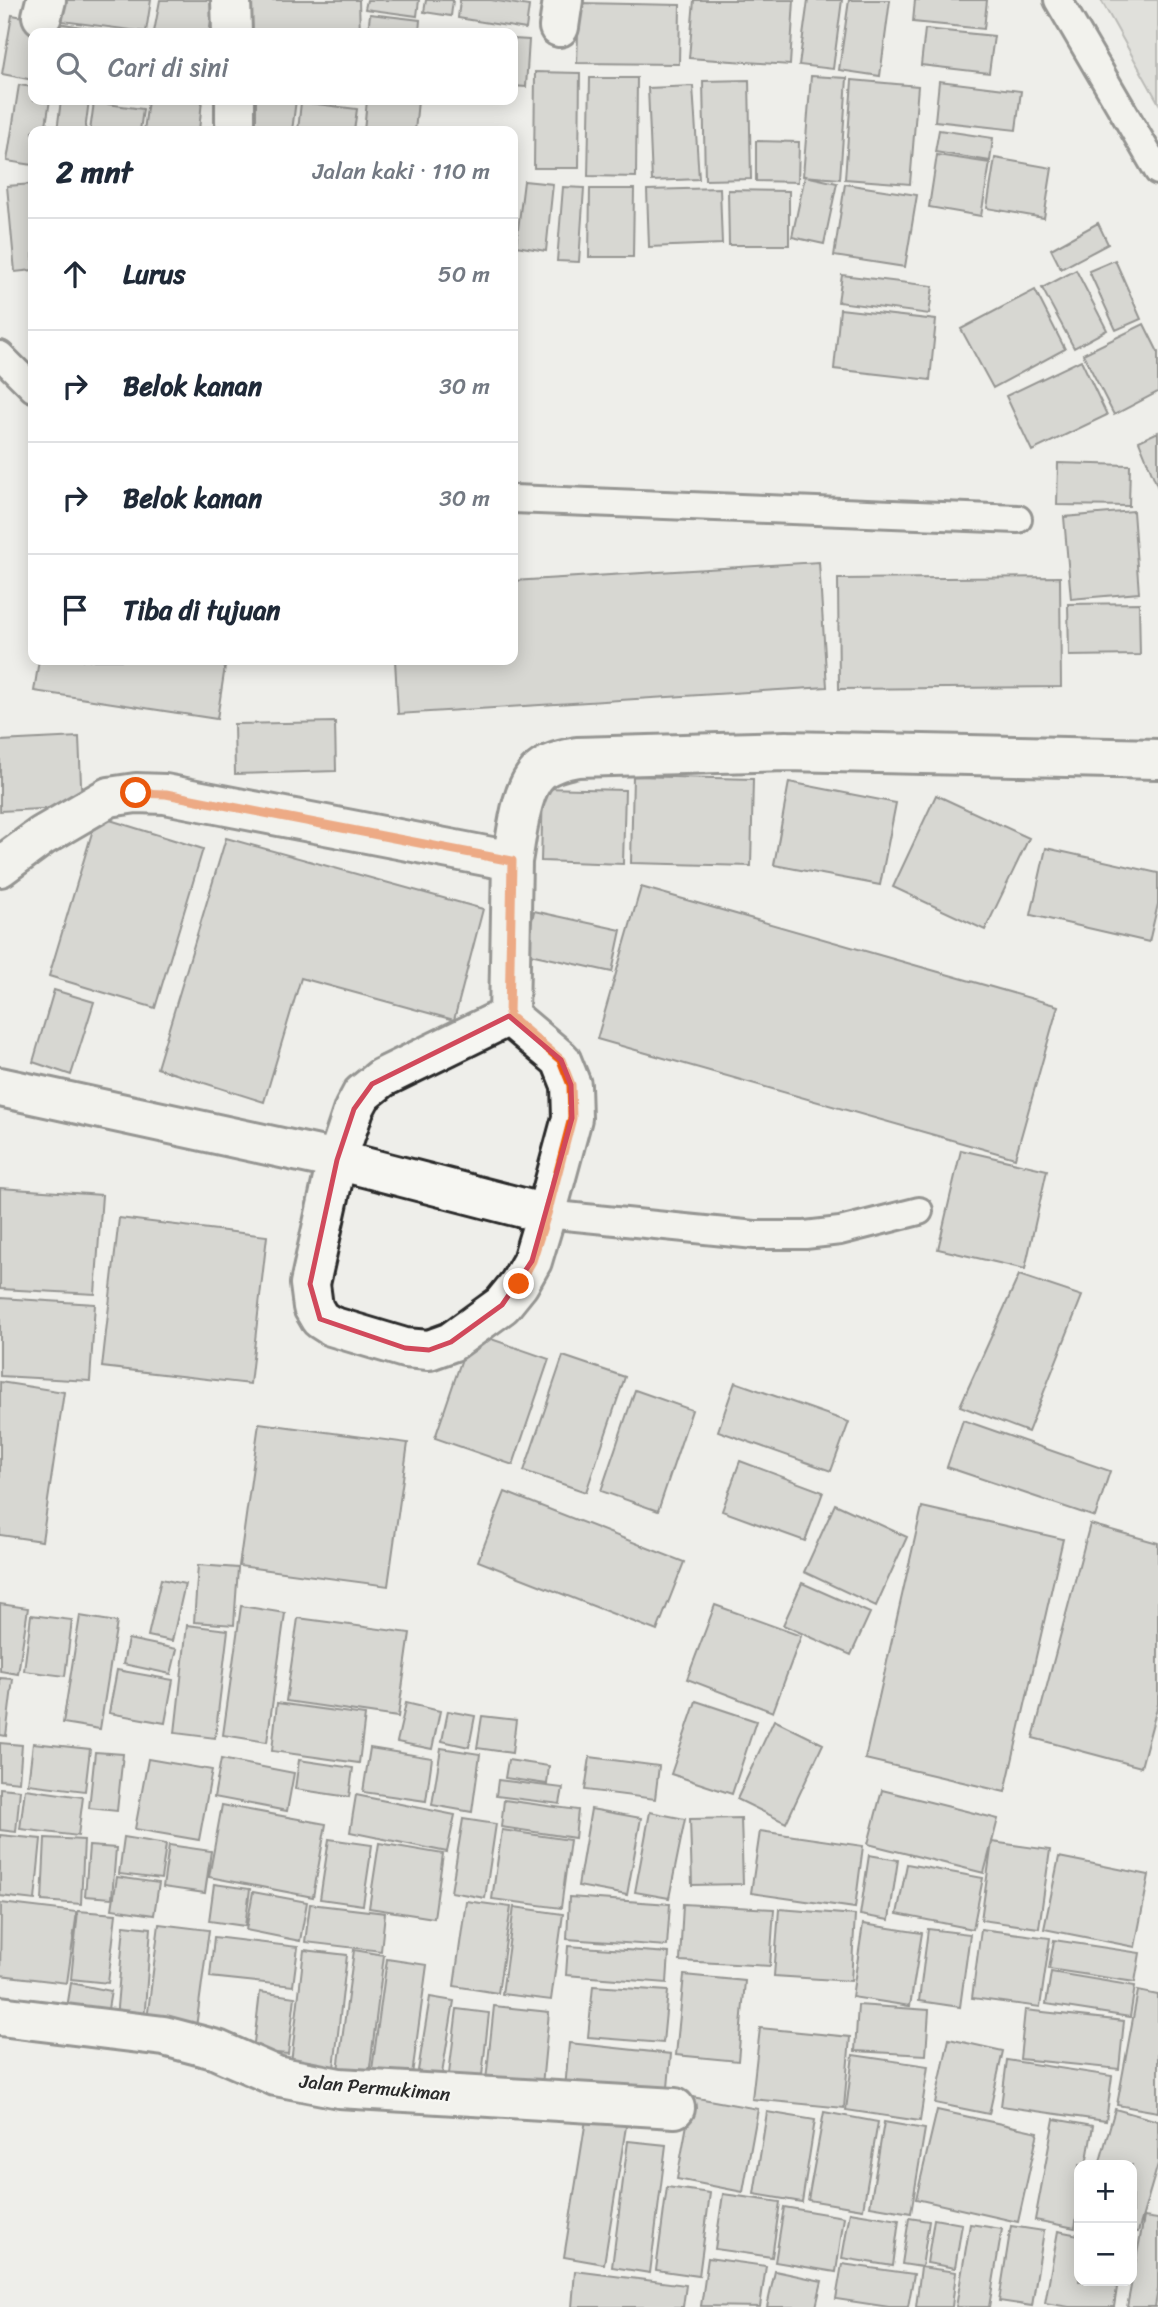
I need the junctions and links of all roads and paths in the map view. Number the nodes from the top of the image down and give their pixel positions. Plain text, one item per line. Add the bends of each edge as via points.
1 (231, 0) edge
2 (1058, 0) edge
3 (232, 28) edge
4 (1158, 171) edge
5 (0, 355) edge
6 (28, 383) edge
7 (518, 499) edge
8 (1018, 519) dead end
9 (1158, 759) edge
10 (512, 861) junction
11 (0, 867) edge
12 (509, 1016) junction
13 (0, 1087) edge
14 (337, 1160) junction
15 (919, 1211) dead end
16 (547, 1214) junction
17 (0, 2015) edge
18 (675, 2108) dead end

1 - 3 street
2 - 4 lane
5 - 6 lane
7 - 8 lane
9 - 10 street via 786,751 577,757 557,761 529,785
10 - 11 street via 166,794 136,793 109,797
10 - 12 street
12 - 14 street via 372,1084 354,1109
12 - 16 street via 561,1060 571,1085 572,1118
13 - 14 street
14 - 16 street
14 - 16 street via 310,1284 313,1307 331,1326 405,1348 429,1350 451,1342 502,1305 532,1261
15 - 16 lane via 804,1236
17 - 18 street, Jalan Permukiman via 164,2036 217,2050 276,2076 339,2088

